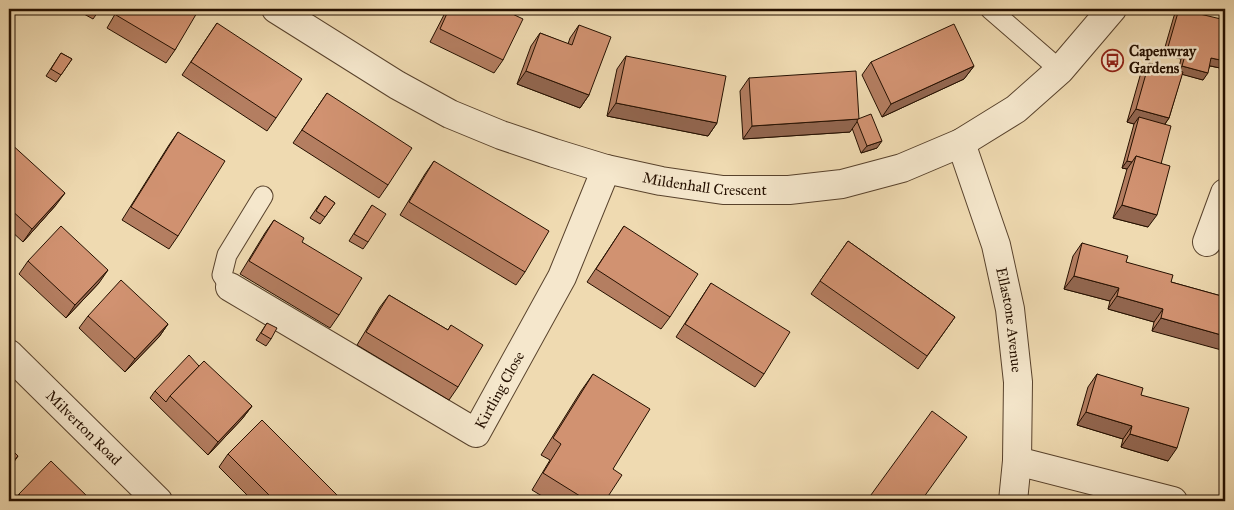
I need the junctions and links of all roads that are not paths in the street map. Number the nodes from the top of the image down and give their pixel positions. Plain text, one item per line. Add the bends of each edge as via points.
1 (276, 9) edge
2 (990, 9) edge
3 (1112, 9) edge
4 (1060, 70) junction
5 (962, 143) junction
6 (606, 169) junction
7 (1225, 195) edge
8 (263, 196) dead end
9 (1207, 242) dead end
10 (230, 287) joint
11 (9, 354) edge
12 (1017, 461) junction
13 (1142, 498) edge
14 (158, 501) edge
15 (1013, 501) edge
16 (1173, 501) edge

1 - 6 street, Mildenhall Crescent via 397,86 450,114 501,136
2 - 4 lane
3 - 4 street, Mildenhall Crescent
4 - 5 street, Mildenhall Crescent via 1016,109
5 - 6 street, Mildenhall Crescent via 902,168 842,184 788,190 722,190
5 - 12 street, Ellastone Avenue via 996,245 1010,309 1018,382
6 - 10 street, Kirtling Close via 562,277 476,433
7 - 9 street
8 - 10 lane via 227,255 222,275
11 - 14 street, Milverton Road
12 - 13 street
12 - 15 street, Ellastone Avenue
13 - 16 street

